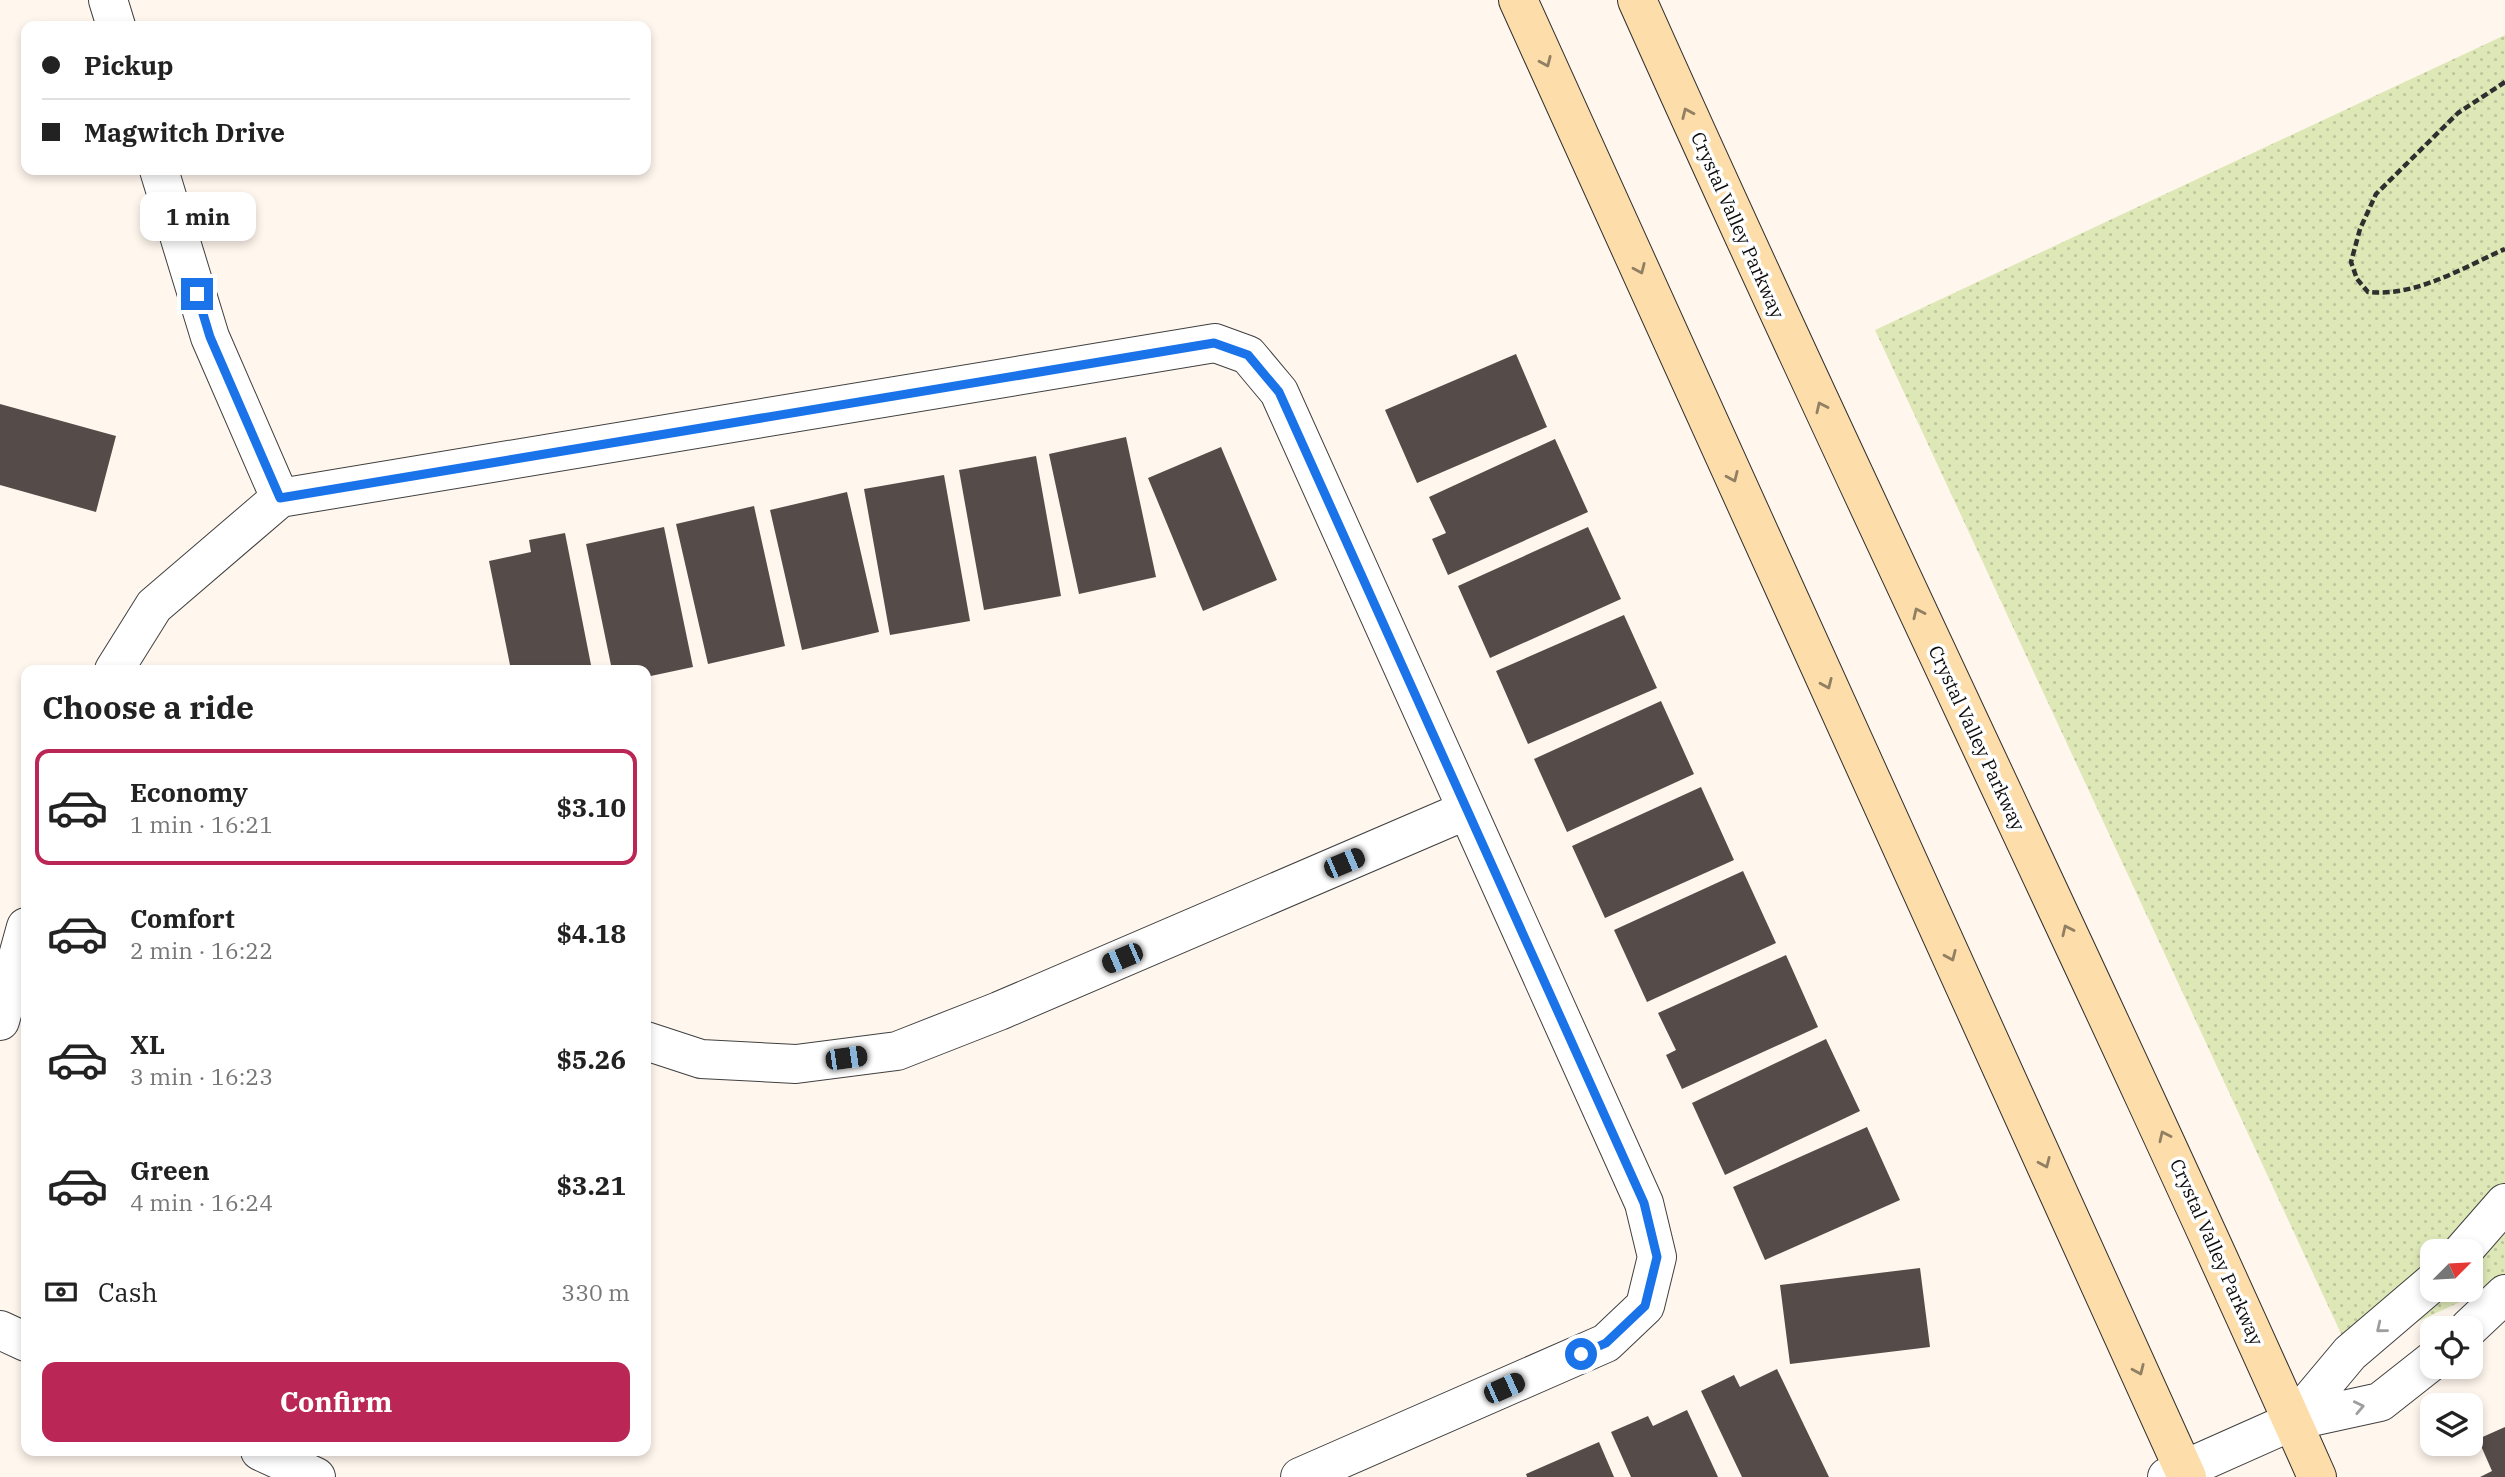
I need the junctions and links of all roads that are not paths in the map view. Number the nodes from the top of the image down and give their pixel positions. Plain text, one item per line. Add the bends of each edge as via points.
1 (108, 0) edge
2 (1518, 0) edge
3 (1637, 0) edge
4 (114, 21) edge
5 (161, 175) edge
6 (280, 498) junction
7 (117, 665) edge
8 (1468, 810) junction
9 (21, 945) edge
10 (0, 1021) edge
11 (651, 1043) edge
12 (2505, 1203) edge
13 (2474, 1239) edge
14 (2420, 1293) edge
15 (2505, 1294) edge
16 (2482, 1316) edge
17 (0, 1330) edge
18 (21, 1340) edge
19 (2420, 1370) edge
20 (2293, 1421) junction
21 (271, 1456) edge
22 (2179, 1474) edge
23 (316, 1477) edge
24 (1300, 1477) edge
25 (2317, 1477) edge

1 - 4 street
2 -> 22 main road
20 -> 3 main road, Crystal Valley Parkway via 1765,287
5 - 6 street via 210,337
6 - 7 street via 153,606
6 - 8 street via 1214,343 1248,355 1279,392
8 - 11 street via 897,1051 796,1064 701,1059
8 - 24 street via 1644,1203 1657,1257 1645,1306 1606,1343
9 - 10 street
12 - 13 street
14 -> 20 street via 2350,1353
15 - 16 street
17 - 18 street
20 -> 19 street via 2380,1402
20 - 22 street
20 - 25 main road, Crystal Valley Parkway
21 - 23 street

